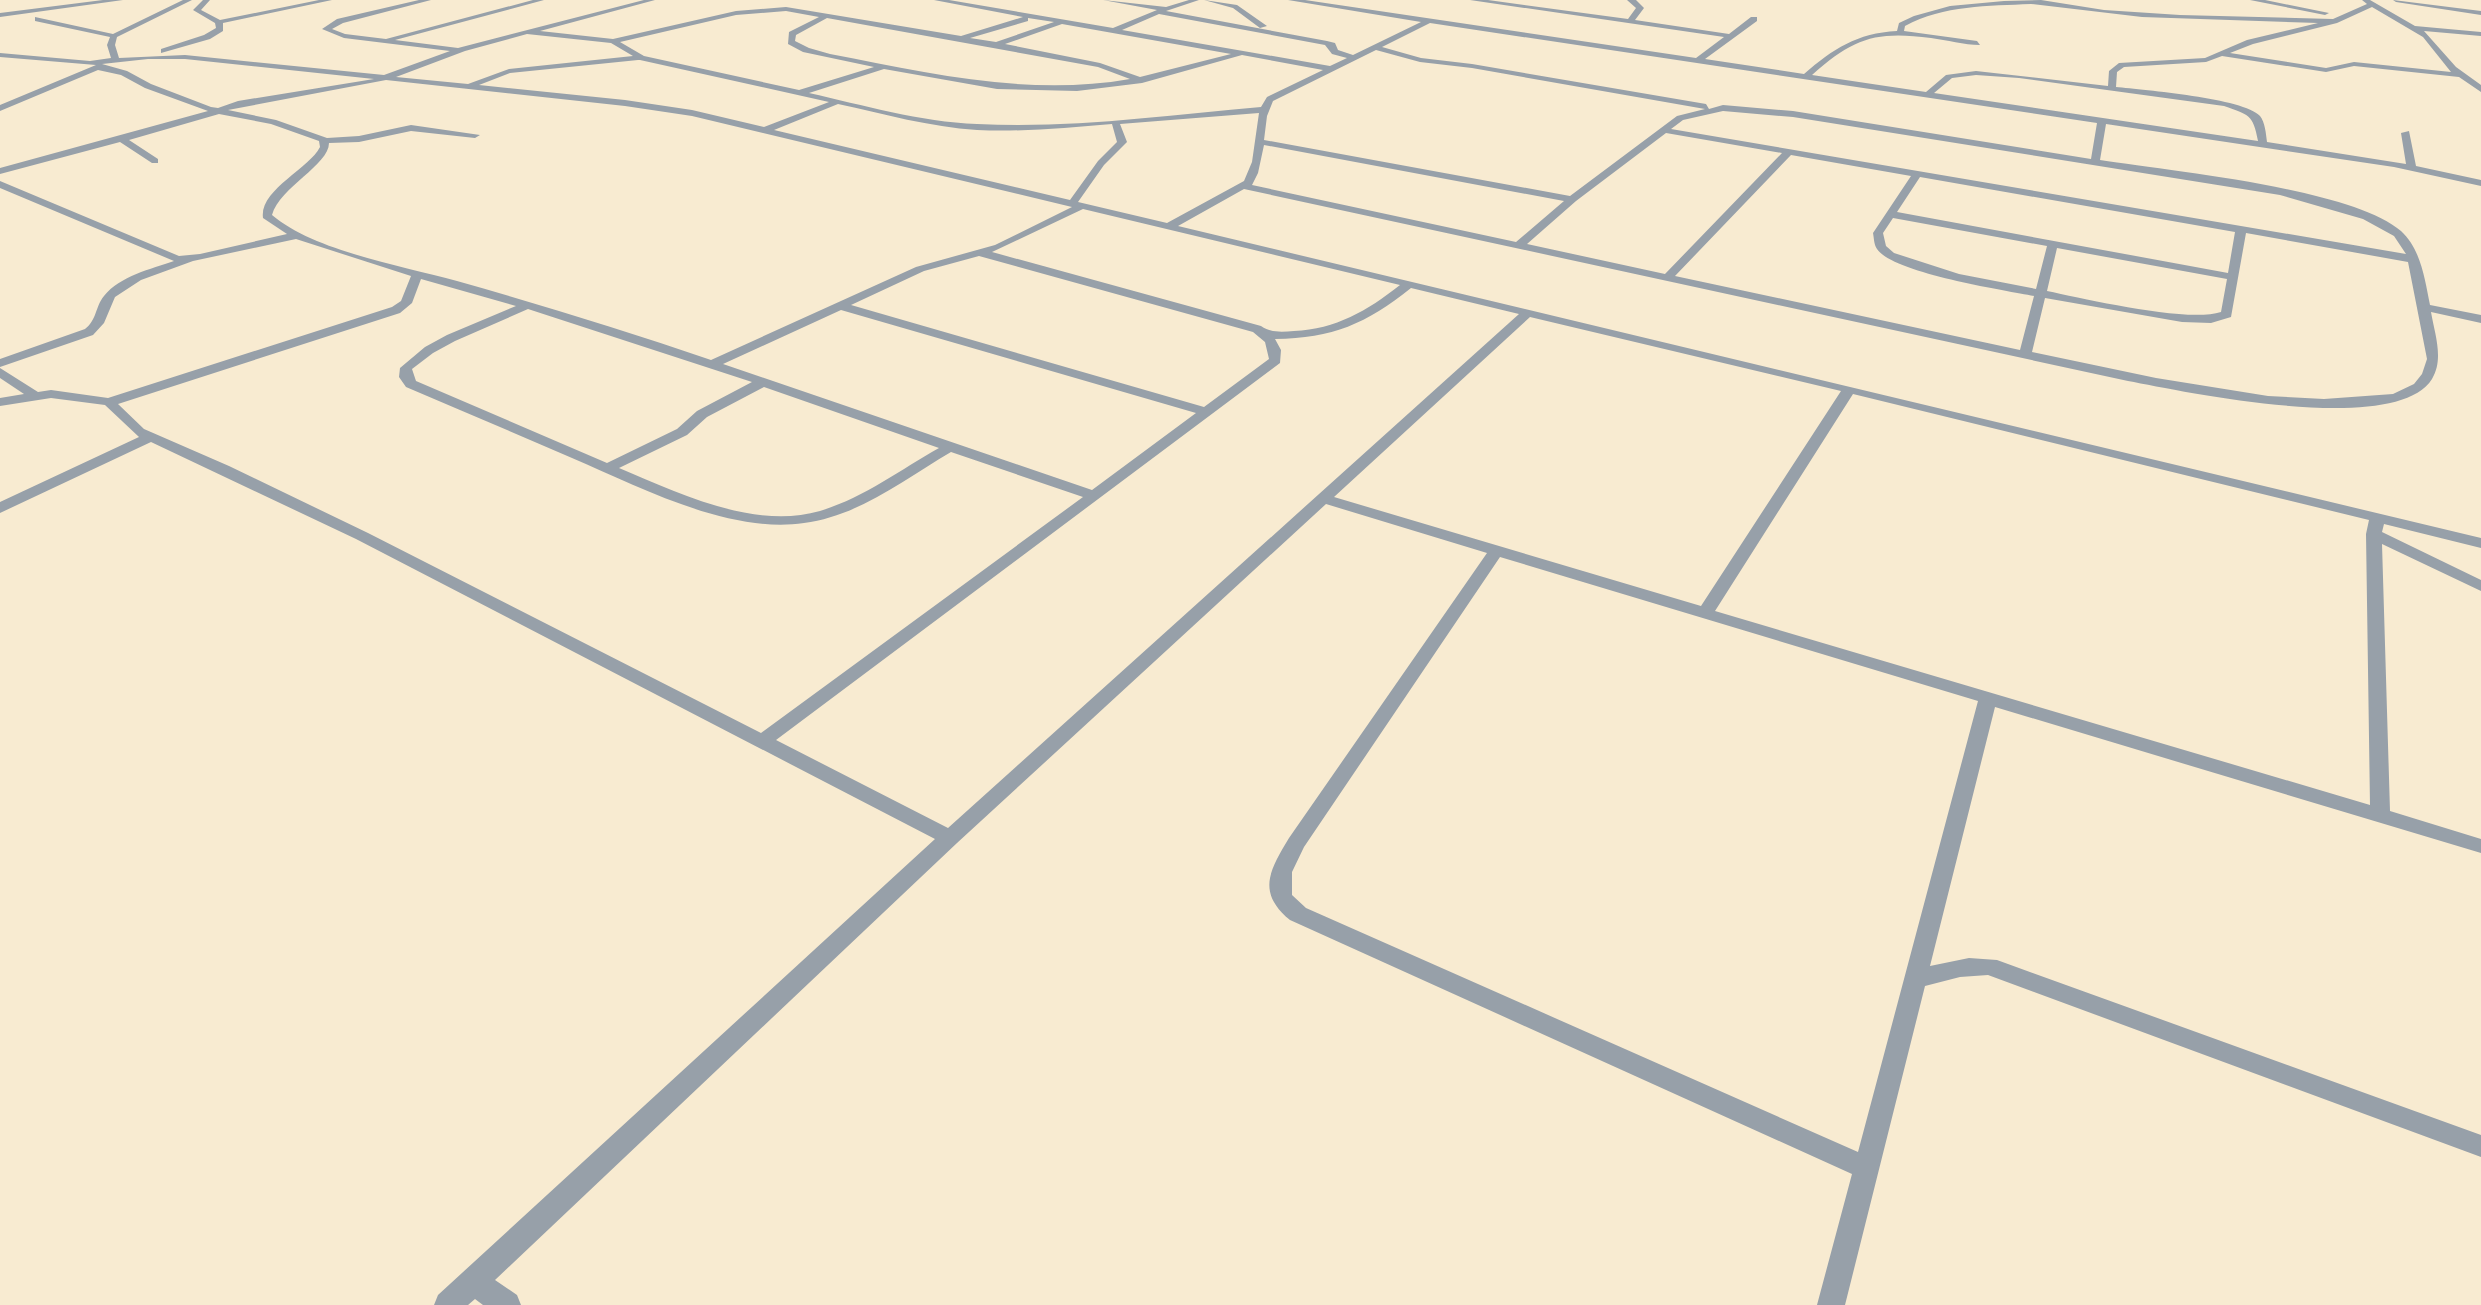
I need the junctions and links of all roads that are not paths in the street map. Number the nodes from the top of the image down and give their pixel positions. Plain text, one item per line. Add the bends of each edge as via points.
1 (36, 0) edge
2 (120, 0) edge
3 (189, 0) edge
4 (207, 0) edge
5 (329, 0) edge
6 (428, 0) edge
7 (541, 0) edge
8 (652, 0) edge
9 (937, 0) edge
10 (1106, 0) edge
11 (1196, 0) edge
12 (1207, 0) edge
13 (1291, 0) edge
14 (1473, 0) edge
15 (1630, 0) edge
16 (1980, 0) edge
17 (2042, 0) edge
18 (2253, 0) edge
19 (2396, 0) edge
20 (2028, 1) edge
21 (2001, 2) junction
22 (2368, 2) edge
23 (42, 10) junction
24 (1162, 10) junction
25 (2481, 13) edge
26 (0, 15) edge
27 (827, 15) junction
28 (2346, 16) junction
29 (1035, 17) junction
30 (38, 19) dead end
31 (1754, 19) dead end
32 (1429, 21) junction
33 (2334, 21) junction
34 (219, 22) junction
35 (1063, 22) junction
36 (1630, 22) junction
37 (2416, 28) junction
38 (1113, 31) junction
39 (525, 32) junction
40 (1272, 32) junction
41 (1900, 34) junction
42 (2481, 34) edge
43 (114, 36) junction
44 (1731, 36) junction
45 (961, 38) junction
46 (613, 41) junction
47 (382, 42) junction
48 (1977, 43) dead end
49 (996, 45) junction
50 (1374, 47) junction
51 (462, 50) junction
52 (1241, 53) junction
53 (2221, 54) junction
54 (0, 55) edge
55 (148, 57) junction
56 (1352, 57) junction
57 (642, 58) junction
58 (1697, 61) junction
59 (113, 62) junction
60 (886, 66) junction
61 (97, 67) junction
62 (1328, 68) junction
63 (2460, 75) junction
64 (1805, 77) junction
65 (384, 79) junction
66 (1142, 80) junction
67 (466, 87) junction
68 (2112, 88) junction
69 (2481, 89) edge
70 (800, 92) junction
71 (1928, 95) junction
72 (839, 101) junction
73 (0, 108) edge
74 (1717, 109) junction
75 (220, 110) junction
76 (1262, 110) junction
77 (1115, 121) junction
78 (2102, 121) junction
79 (765, 130) junction
80 (1663, 130) junction
81 (2406, 133) dead end
82 (475, 135) dead end
83 (121, 139) junction
84 (324, 141) junction
85 (1261, 142) junction
86 (2263, 145) junction
87 (1787, 152) junction
88 (155, 161) dead end
89 (2095, 162) junction
90 (2412, 167) junction
91 (0, 171) edge
92 (1917, 174) junction
93 (2481, 183) edge
94 (0, 184) edge
95 (1244, 186) junction
96 (1572, 200) junction
97 (1077, 205) junction
98 (1889, 214) junction
99 (1168, 227) junction
100 (2241, 229) junction
101 (299, 235) junction
102 (2053, 244) junction
103 (1519, 245) junction
104 (981, 253) junction
105 (191, 259) junction
106 (2413, 259) junction
107 (417, 274) junction
108 (2234, 276) junction
109 (1667, 278) junction
110 (1409, 284) junction
111 (2039, 294) junction
112 (528, 305) junction
113 (842, 306) junction
114 (2422, 307) junction
115 (1527, 313) junction
116 (2481, 318) edge
117 (1267, 335) junction
118 (2025, 354) junction
119 (0, 363) edge
120 (711, 365) junction
121 (0, 372) edge
122 (761, 383) junction
123 (1849, 389) junction
124 (34, 395) junction
125 (0, 402) edge
126 (110, 402) junction
127 (1207, 412) junction
128 (151, 437) junction
129 (948, 448) junction
130 (607, 468) junction
131 (1094, 496) junction
132 (1324, 499) junction
133 (0, 508) edge
134 (2376, 526) junction
135 (2481, 543) edge
136 (1496, 551) junction
137 (2481, 586) edge
138 (1704, 615) junction
139 (1988, 698) junction
140 (761, 742) junction
141 (2380, 815) junction
142 (950, 838) junction
143 (2481, 846) edge
144 (1914, 981) junction
145 (2481, 1146) edge
146 (1866, 1168) junction
147 (474, 1282) junction
148 (449, 1305) edge
149 (507, 1305) edge
150 (1831, 1305) edge

1 - 23 street via 44,4
2 - 23 street
3 - 43 street
4 - 34 street via 197,12
5 - 34 street
6 - 47 street via 326,29
7 - 47 street
8 - 39 street
9 - 29 street
10 - 24 street
11 - 24 street
12 - 40 street via 1235,6
13 - 32 street
14 - 36 street
15 - 36 street via 1640,8
16 - 21 street
17 - 20 street
18 - 28 street
19 - 25 street
20 - 21 street
20 - 33 street via 2139,15
21 - 41 street via 1922,15 1902,24
22 - 28 street
22 - 37 street
23 - 26 street
24 - 38 street
24 - 40 street
27 - 45 street
27 - 46 street via 758,10
27 - 60 street via 792,34 791,43 815,53
28 - 33 street
29 - 35 street
29 - 45 street
30 - 43 street
31 - 44 street
32 - 50 street
32 - 58 street
33 - 53 street via 2249,42
34 - 55 street via 220,29 213,35
35 - 38 street
35 - 49 street
36 - 44 street
37 - 42 street
37 - 63 street
38 - 52 street
39 - 46 street
39 - 51 street
40 - 56 street via 1330,44 1335,52
41 - 48 street
41 - 64 street via 1850,42
43 - 59 street
44 - 58 street
45 - 49 street
46 - 57 street
47 - 51 street
49 - 66 street via 1100,65
50 - 56 street
50 - 74 street via 1420,60
51 - 65 street
52 - 62 street
52 - 66 street
53 - 63 street via 2326,71 2354,64
53 - 68 street via 2187,63 2122,65 2113,71
54 - 59 street
55 - 59 street
55 - 65 street
56 - 62 street
57 - 67 street via 509,71
57 - 70 street
58 - 64 street
59 - 61 street
60 - 66 street via 1029,89
60 - 70 street
61 - 73 street
61 - 75 street
62 - 76 street via 1270,99
63 - 69 street
64 - 71 street
65 - 67 street
65 - 75 street
67 - 79 street via 662,108
68 - 71 street via 1965,73 1944,77
68 - 86 street via 2241,108 2258,119
70 - 72 street
71 - 78 street
72 - 77 street via 932,122 983,127
72 - 79 street
74 - 80 street via 1680,118
74 - 89 street via 1803,115
75 - 83 street
75 - 84 street via 273,122
76 - 77 street
76 - 85 street
77 - 97 street via 1124,140 1101,163
78 - 86 street
78 - 89 street
79 - 97 street
80 - 87 street
80 - 96 street
81 - 90 street
82 - 84 street via 411,128
83 - 88 street
83 - 91 street
84 - 101 street via 323,152 268,209 272,222
85 - 95 street via 1251,179
85 - 96 street
86 - 90 street
87 - 92 street
87 - 109 street
89 - 106 street via 2280,192 2356,212 2394,232
90 - 93 street
92 - 98 street
92 - 100 street
94 - 105 street via 175,258
95 - 99 street
95 - 103 street
96 - 103 street
97 - 99 street
97 - 104 street
98 - 102 street
98 - 111 street via 1877,236 1881,247 1897,259
99 - 110 street
100 - 106 street
100 - 108 street
101 - 105 street
101 - 107 street
102 - 108 street
102 - 111 street
103 - 109 street
104 - 113 street via 931,264
104 - 117 street via 1232,321
105 - 119 street via 117,290 107,300 100,324 89,332
106 - 114 street
107 - 112 street
107 - 126 street via 406,303 396,310
108 - 111 street via 2227,314 2211,319
109 - 118 street
110 - 115 street
110 - 117 street via 1348,326 1313,335
111 - 118 street
112 - 120 street
112 - 130 street via 429,350 406,368 406,377 411,384
113 - 120 street
113 - 127 street
114 - 116 street
114 - 118 street via 2433,359 2430,376 2411,392 2378,401 2264,400
115 - 123 street
115 - 132 street
117 - 127 street via 1276,349 1275,360
120 - 122 street
121 - 124 street
122 - 129 street
122 - 130 street via 707,411 682,432
123 - 134 street
123 - 138 street
124 - 125 street
124 - 126 street via 62,394
126 - 128 street via 133,428
127 - 131 street
128 - 133 street
128 - 140 street via 351,531
129 - 130 street via 852,502 802,519 771,519 710,507
129 - 131 street
131 - 140 street
132 - 136 street
132 - 142 street
134 - 135 street
134 - 137 street
134 - 141 street
136 - 138 street
136 - 146 street via 1296,843 1280,877 1279,896 1298,914
138 - 139 street
139 - 141 street
139 - 144 street
140 - 142 street
141 - 143 street
142 - 147 street
144 - 145 street via 1967,965 1989,966
144 - 146 street
146 - 150 street
147 - 148 street
147 - 149 street

